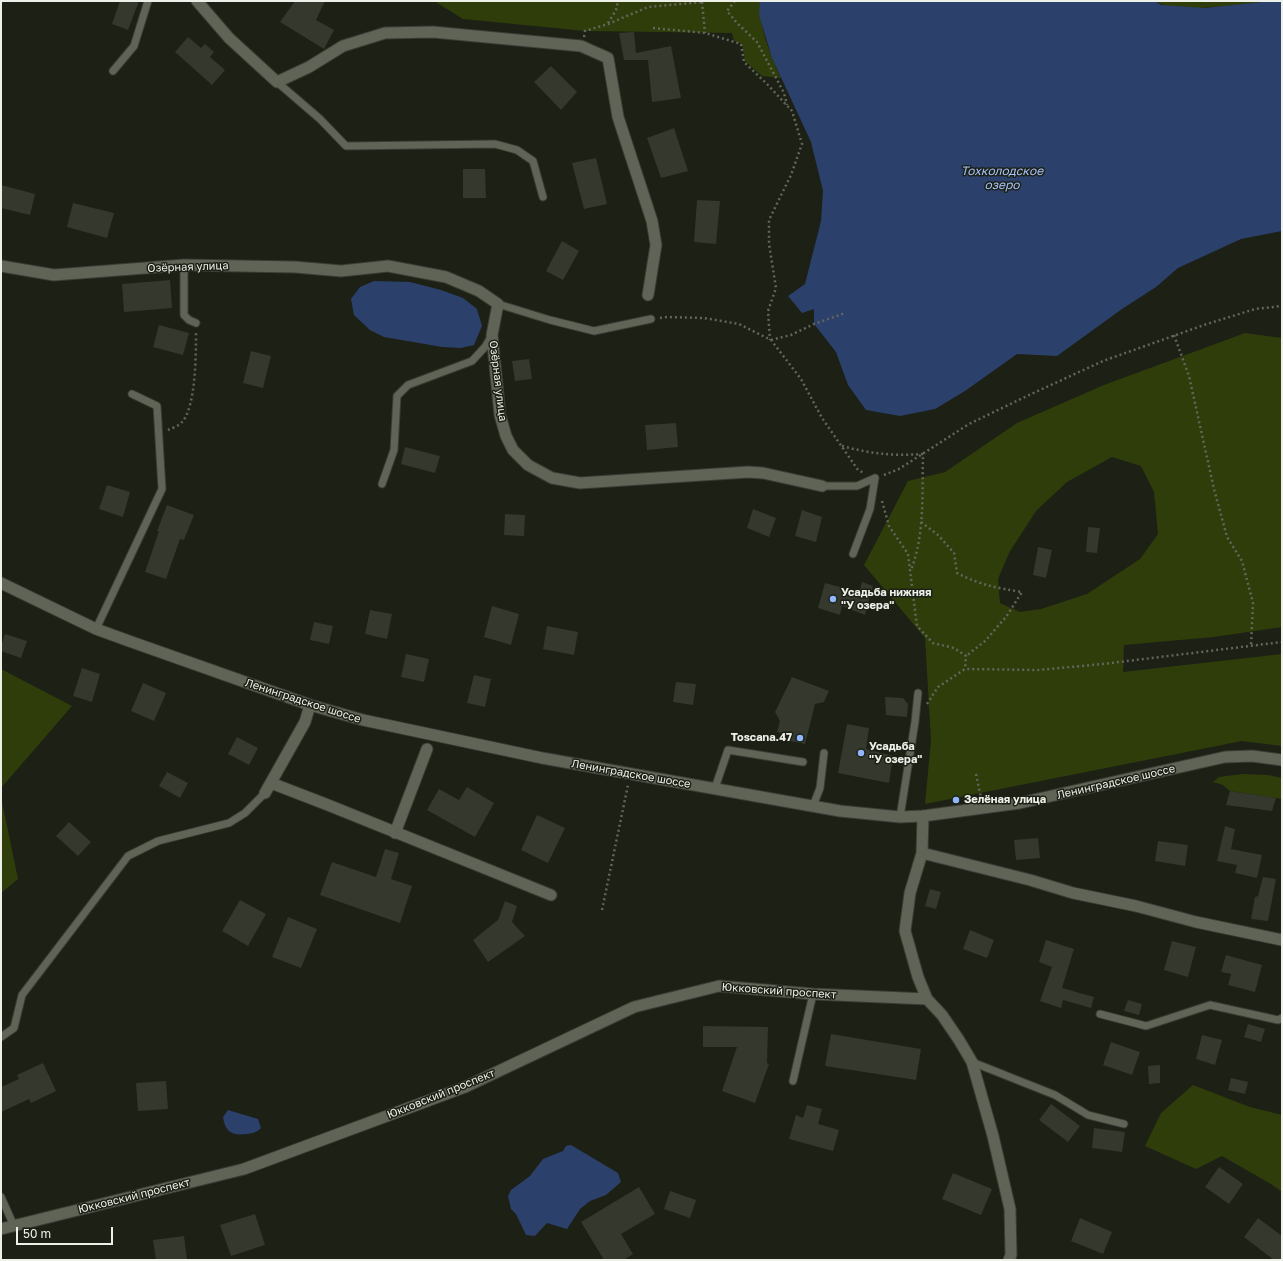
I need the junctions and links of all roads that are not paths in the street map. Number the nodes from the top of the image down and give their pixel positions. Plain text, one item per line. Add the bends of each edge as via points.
1 (148, 1) edge
2 (197, 1) edge
3 (113, 71) dead end
4 (277, 82) junction
5 (543, 197) dead end
6 (184, 265) junction
7 (1, 266) edge
8 (648, 295) dead end
9 (498, 304) junction
10 (650, 319) road end
11 (196, 323) road end
12 (492, 335) junction
13 (132, 394) dead end
14 (382, 484) dead end
15 (822, 486) joint
16 (853, 554) dead end
17 (1, 583) edge
18 (96, 629) junction
19 (918, 693) dead end
20 (310, 705) junction
21 (427, 749) dead end
22 (824, 753) dead end
23 (1282, 760) edge
24 (803, 762) dead end
25 (271, 783) junction
26 (715, 788) junction
27 (265, 793) joint
28 (813, 806) junction
29 (923, 816) junction
30 (900, 817) junction
31 (395, 833) junction
32 (922, 854) junction
33 (551, 895) dead end
34 (1282, 940) edge
35 (813, 994) junction
36 (928, 999) junction
37 (1100, 1014) dead end
38 (1282, 1018) edge
39 (1, 1037) edge
40 (972, 1062) junction
41 (793, 1081) dead end
42 (1124, 1124) dead end
43 (1, 1197) edge
44 (14, 1226) junction
45 (1, 1229) edge
46 (1009, 1260) edge

1 - 3 lane via 134,46
2 - 4 street via 228,38
4 - 5 lane via 320,119 346,146 495,144 517,150 533,161
4 - 8 street via 342,46 385,33 434,32 581,46 608,58 618,117 652,221 656,245
6 - 7 street, Озёрная улица via 54,275
6 - 9 street, Озёрная улица via 295,267 341,271 388,266 446,277
6 - 11 lane via 184,315
9 - 10 lane via 594,331
9 - 12 street, Озёрная улица
12 - 14 lane via 486,347 472,362 408,384 397,396 394,450
12 - 15 street, Озёрная улица via 500,415 506,436 513,450 528,465 552,478 580,482 748,472
13 - 18 lane via 157,406 162,489
15 - 16 lane via 857,486 875,478 870,509
17 - 18 street, Ленинградское шоссе
18 - 20 street, Ленинградское шоссе
19 - 30 lane
20 - 25 street via 305,722
20 - 26 street, Ленинградское шоссе via 363,720 465,742
21 - 31 street
22 - 28 lane via 820,788
23 - 29 street, Ленинградское шоссе via 1252,756 1225,757 1020,803
24 - 26 lane via 728,750
25 - 27 street
25 - 31 street
26 - 28 street, Ленинградское шоссе
27 - 39 lane via 245,813 229,823 158,841 128,856 22,995 14,1028
28 - 30 street, Ленинградское шоссе
29 - 30 street, Ленинградское шоссе
29 - 32 street
31 - 33 street
32 - 34 street via 1073,893
32 - 36 street via 910,893 905,931 918,977
35 - 36 street, Юкковский проспект
35 - 41 lane
35 - 44 street, Юкковский проспект via 719,986 634,1007 465,1087 244,1169
36 - 40 street via 942,1015
37 - 38 lane via 1146,1026 1210,1005 1278,1020
40 - 42 lane via 1055,1095 1088,1115
40 - 46 street via 1010,1209
43 - 44 lane
44 - 45 street, Юкковский проспект

